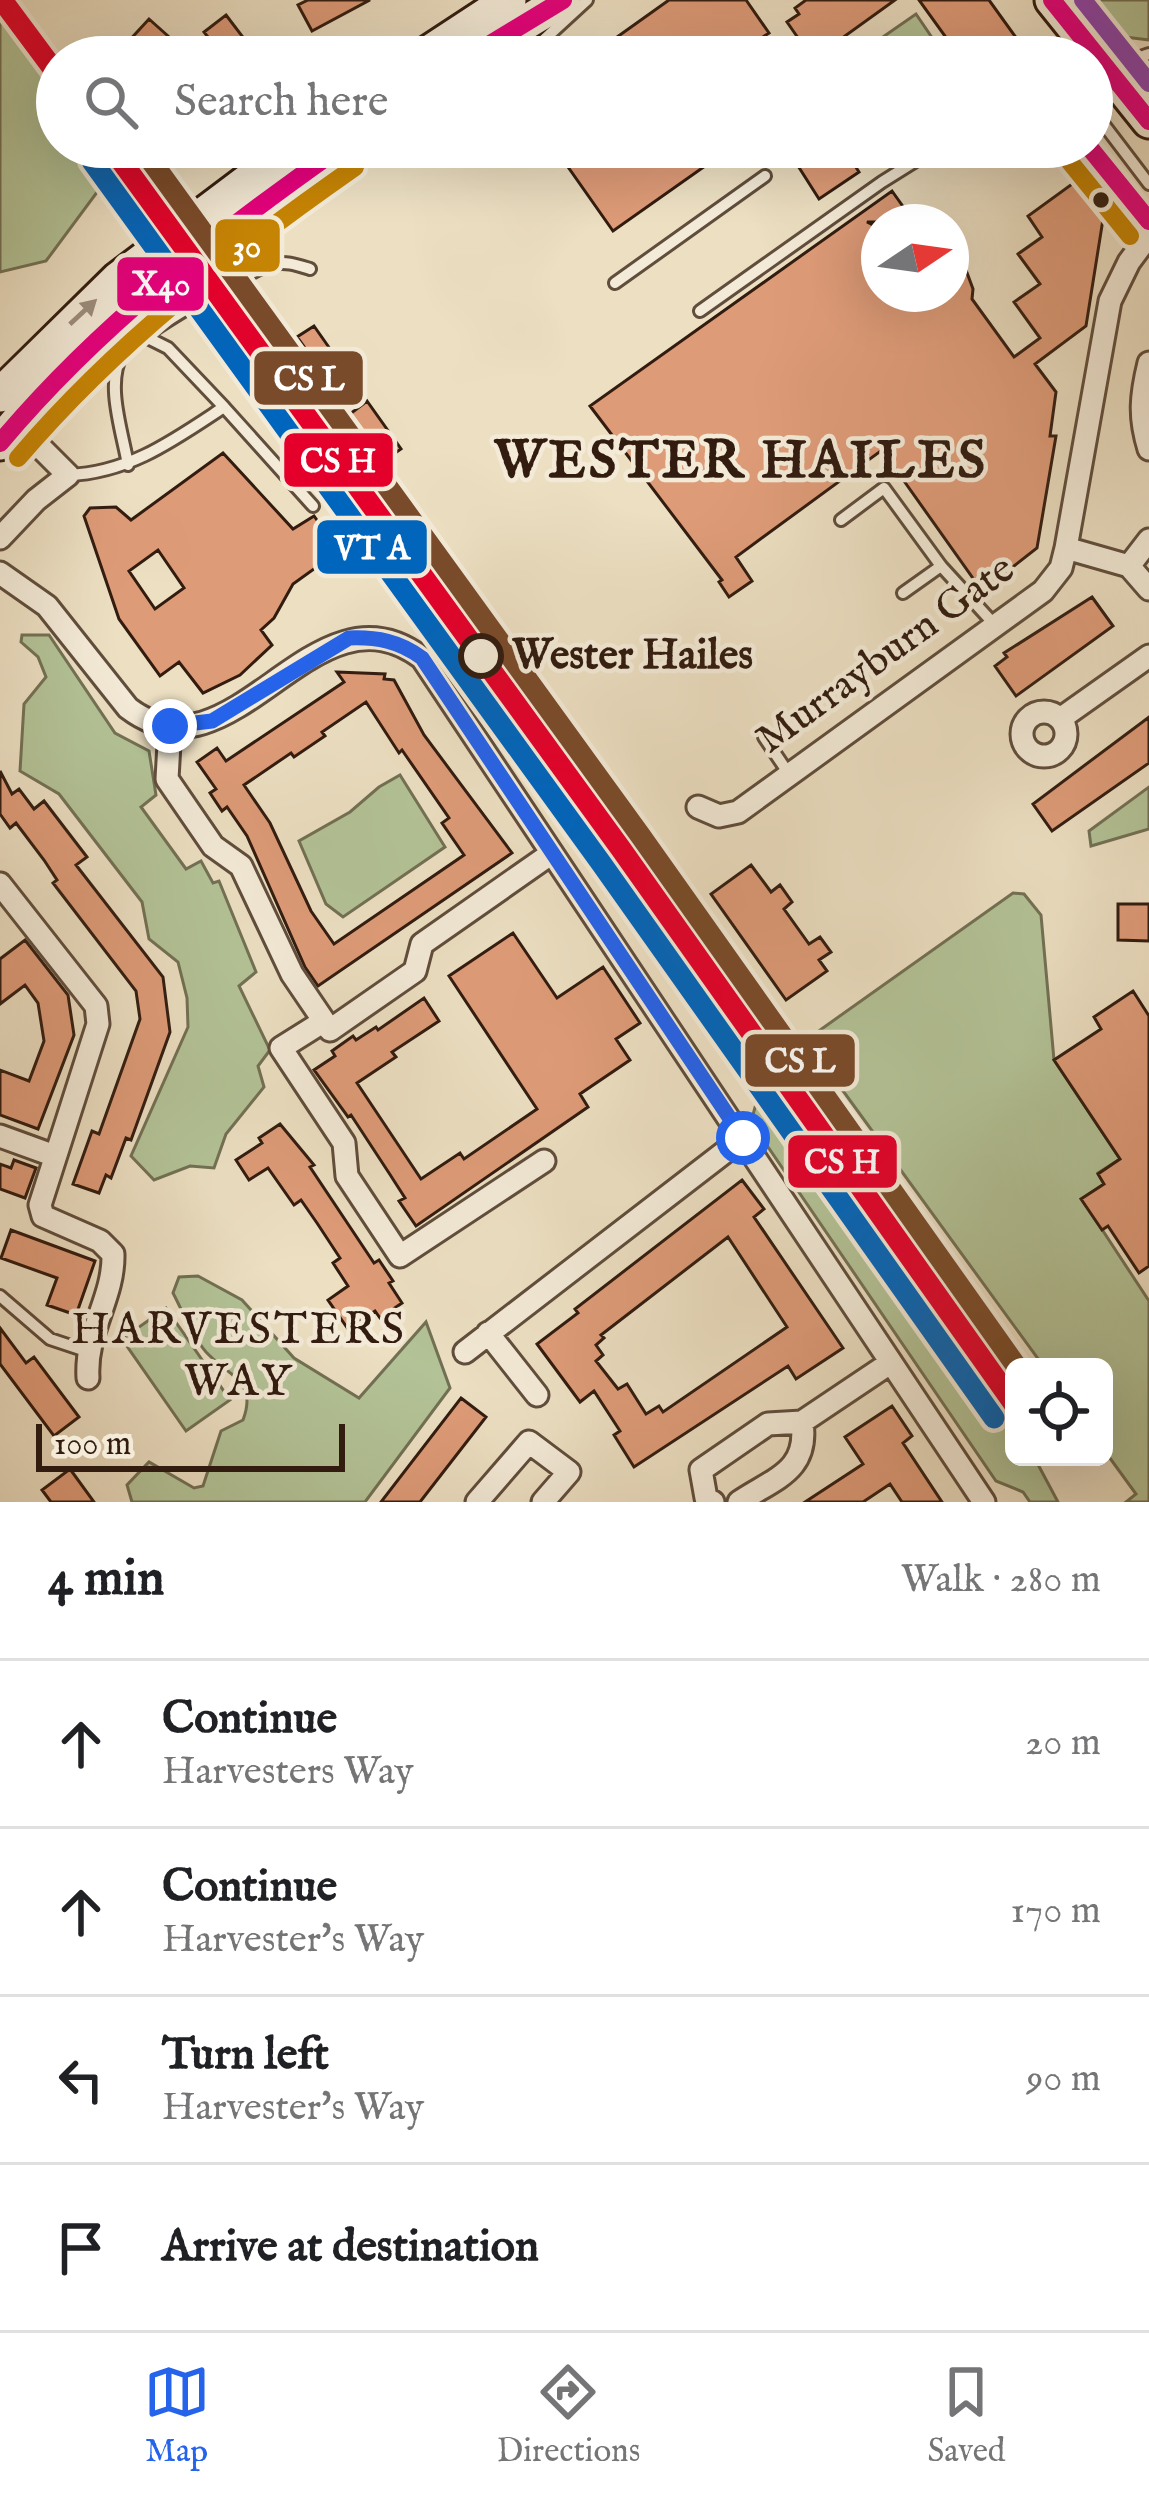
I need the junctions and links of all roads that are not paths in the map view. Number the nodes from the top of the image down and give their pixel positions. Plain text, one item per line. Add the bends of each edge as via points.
1 (509, 0) edge
2 (563, 0) edge
3 (587, 0) edge
4 (1052, 0) edge
5 (1065, 0) edge
6 (454, 36) edge
7 (504, 36) edge
8 (548, 36) edge
9 (1065, 36) edge
10 (1068, 36) edge
11 (1149, 54) edge
12 (1113, 67) edge
13 (1113, 77) edge
14 (1149, 121) edge
15 (1113, 137) edge
16 (265, 168) edge
17 (313, 168) edge
18 (908, 168) edge
19 (1106, 168) edge
20 (765, 176) dead end
21 (1149, 184) edge
22 (1149, 221) edge
23 (1149, 235) edge
24 (310, 269) dead end
25 (615, 283) dead end
26 (700, 311) dead end
27 (142, 335) junction
28 (1149, 363) edge
29 (224, 407) junction
30 (4, 417) edge
31 (1149, 449) edge
32 (128, 465) junction
33 (68, 475) junction
34 (313, 506) dead end
35 (841, 520) dead end
36 (0, 538) edge
37 (1149, 540) edge
38 (1066, 548) junction
39 (941, 566) junction
40 (1129, 566) junction
41 (0, 573) edge
42 (1149, 589) edge
43 (903, 593) dead end
44 (996, 627) junction
45 (1149, 656) edge
46 (1060, 718) dead end
47 (170, 726) junction
48 (764, 737) dead end
49 (789, 774) junction
50 (698, 807) dead end
51 (552, 853) junction
52 (0, 884) edge
53 (327, 1025) junction
54 (0, 1136) edge
55 (743, 1138) junction
56 (55, 1156) junction
57 (544, 1161) dead end
58 (0, 1296) edge
59 (488, 1334) junction
60 (86, 1351) junction
61 (465, 1352) dead end
62 (890, 1364) junction
63 (88, 1378) dead end
64 (536, 1396) dead end
65 (802, 1422) junction
66 (477, 1502) edge
67 (543, 1502) edge
68 (712, 1502) edge
69 (740, 1502) edge
70 (984, 1502) edge

1 - 6 main road
2 - 7 main road
3 - 8 lane
4 - 9 main road
5 - 10 main road
11 - 12 lane
13 - 14 main road
15 - 21 lane
30 -> 16 main road via 118,279
17 - 30 main road via 134,301
18 - 26 lane
19 - 22 lane
20 - 25 lane
23 - 38 street, Murrayburn Gate via 1110,301
24 - 27 lane via 274,263 248,273
27 - 29 lane via 168,348
27 - 32 lane via 122,354 116,380
28 - 31 street via 1140,402
29 - 32 lane
29 - 34 lane
30 - 33 street
32 - 33 lane
33 - 36 street
35 - 39 lane via 884,488
37 - 40 street
38 - 40 street
38 - 44 street, Murrayburn Gate via 1054,580
39 - 43 lane
39 - 44 lane
40 - 42 street
41 - 47 street via 47,606 128,708
44 - 49 street, Murrayburn Gate
45 - 46 street
47 - 51 street via 212,721 349,638 391,641 422,658
47 - 53 street via 167,779 213,846 241,866 292,974
48 - 49 lane
49 - 50 street, Murrayburn Gate via 738,812 718,816
51 - 53 street via 422,944 415,970
51 - 55 street
52 - 56 street via 95,1006 98,1024
53 - 57 street via 281,1048 344,1143 347,1176 400,1256
54 - 56 street
55 - 59 street
55 - 62 street
56 - 60 street via 43,1216 100,1240 113,1254
58 - 60 lane via 50,1339
59 - 61 street
59 - 64 street
60 - 63 street
62 - 65 street
62 - 70 street
65 - 68 street via 768,1424 701,1470
65 - 69 street via 806,1447 797,1464
66 - 67 street via 529,1442 568,1472

